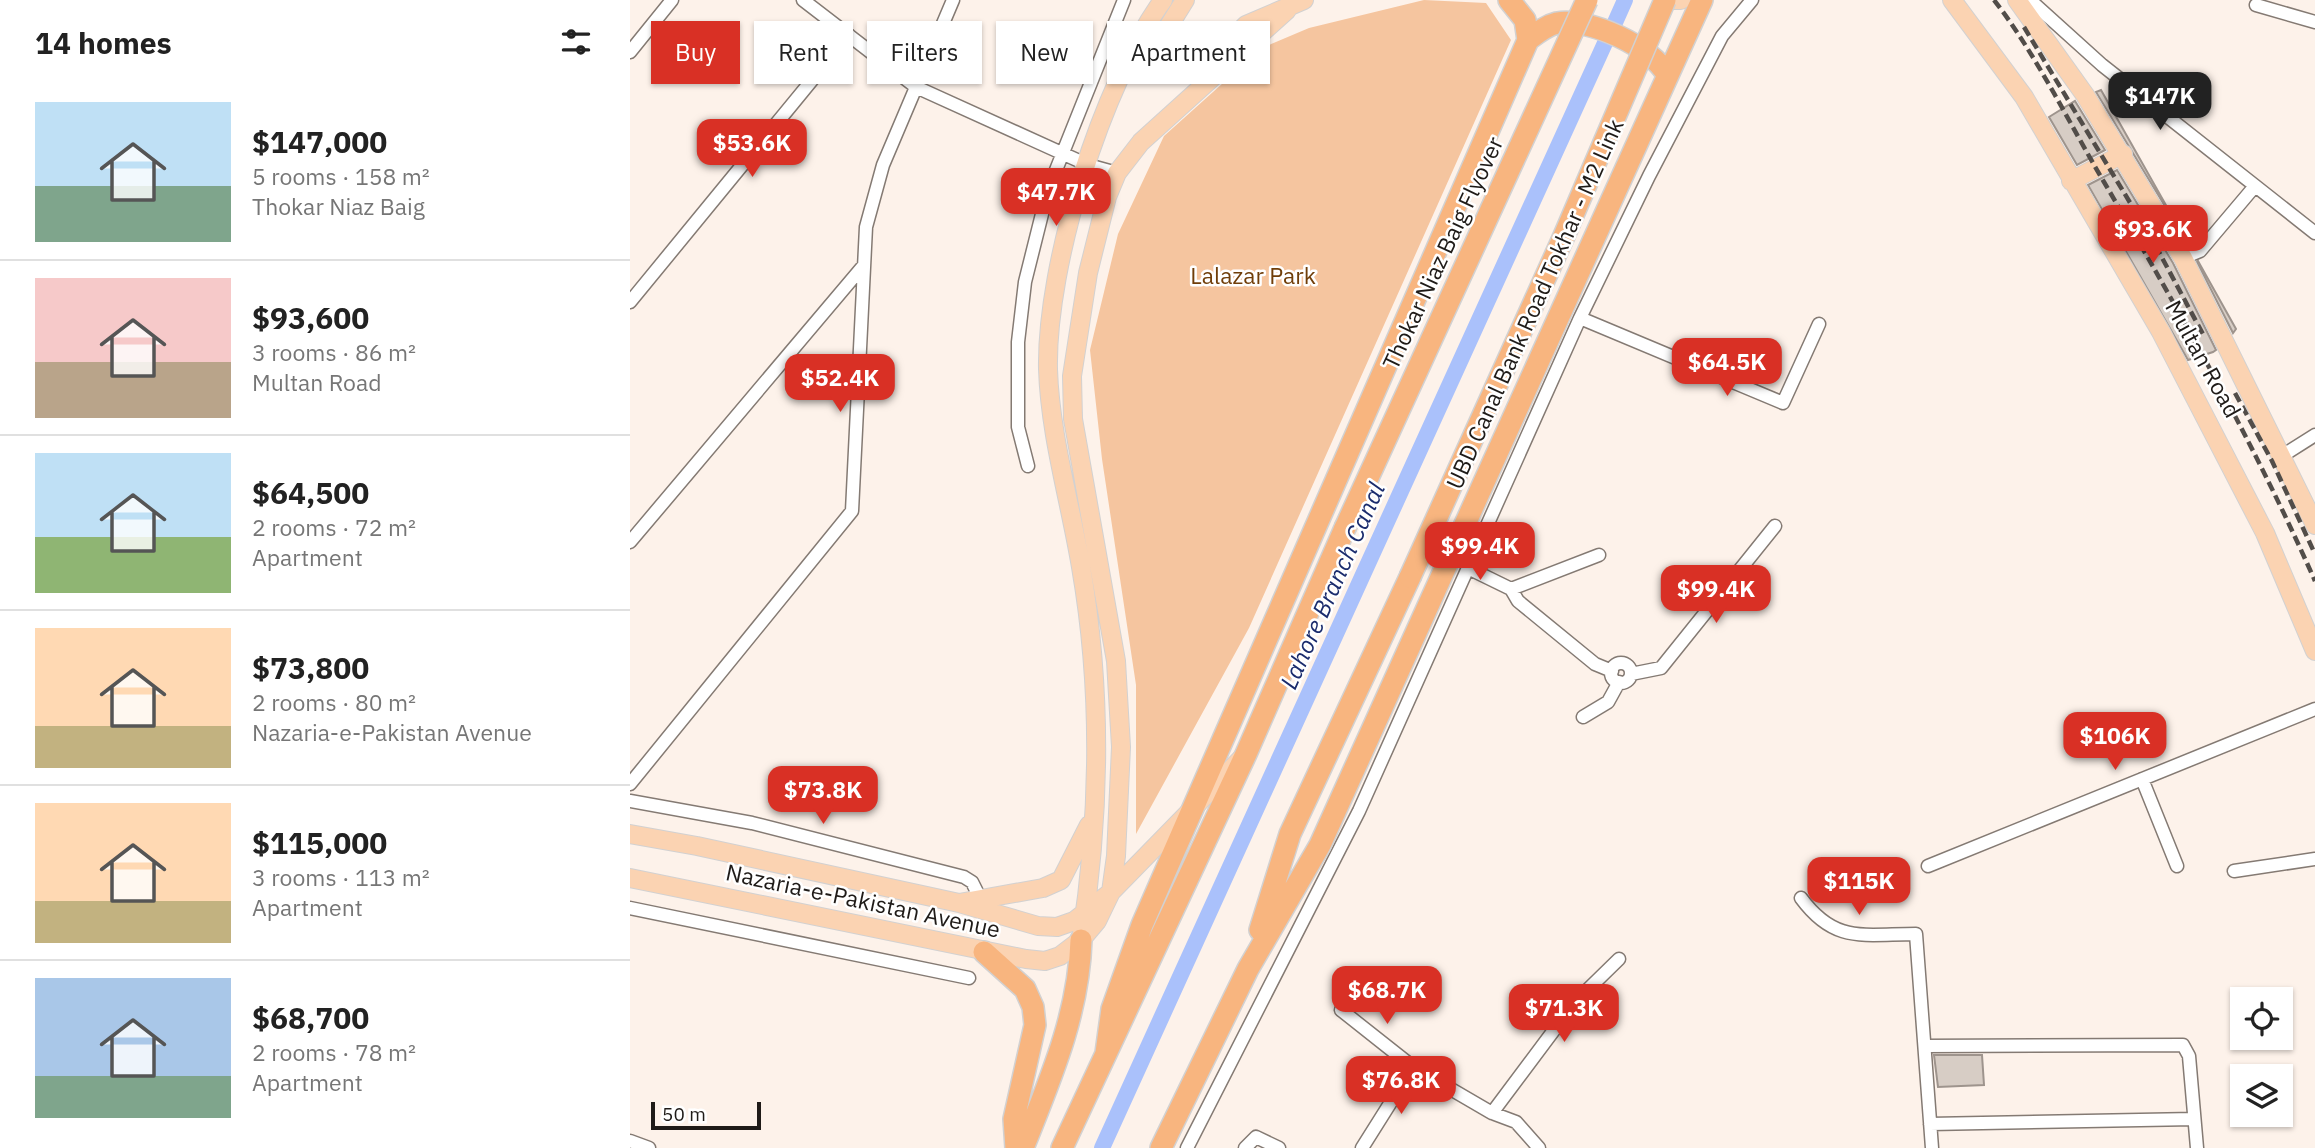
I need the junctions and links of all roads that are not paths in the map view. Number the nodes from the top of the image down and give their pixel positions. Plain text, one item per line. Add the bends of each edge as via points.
1 (672, 0) edge
2 (803, 0) edge
3 (953, 0) edge
4 (1125, 0) edge
5 (1163, 0) edge
6 (1185, 0) edge
7 (1304, 0) edge
8 (1509, 0) edge
9 (1587, 0) edge
10 (1672, 0) edge
11 (1702, 0) edge
12 (1752, 0) edge
13 (1952, 0) edge
14 (2017, 0) edge
15 (2030, 0) edge
16 (2256, 5) dead end
17 (1287, 10) junction
18 (831, 21) edge
19 (2315, 22) edge
20 (853, 38) edge
21 (1528, 40) junction
22 (630, 52) edge
23 (1667, 75) junction
24 (809, 84) edge
25 (916, 87) junction
26 (1064, 152) junction
27 (2123, 154) junction
28 (1088, 165) junction
29 (1117, 173) junction
30 (2071, 181) junction
31 (2255, 186) junction
32 (2315, 233) edge
33 (2183, 258) junction
34 (864, 265) junction
35 (630, 302) edge
36 (1580, 318) junction
37 (1819, 324) dead end
38 (2315, 435) edge
39 (2282, 456) junction
40 (1028, 466) dead end
41 (2310, 499) edge
42 (2315, 525) edge
43 (1775, 526) dead end
44 (630, 542) edge
45 (1599, 555) dead end
46 (1468, 568) junction
47 (1511, 589) junction
48 (2315, 651) edge
49 (1615, 677) junction
50 (2315, 709) edge
51 (1583, 717) dead end
52 (1246, 754) junction
53 (2142, 779) junction
54 (630, 785) edge
55 (630, 801) edge
56 (1192, 810) junction
57 (1094, 813) junction
58 (630, 834) edge
59 (2315, 859) edge
60 (1928, 866) dead end
61 (2177, 866) dead end
62 (2234, 871) dead end
63 (630, 878) edge
64 (1111, 892) junction
65 (980, 898) junction
66 (1801, 898) dead end
67 (959, 903) junction
68 (630, 908) edge
69 (1085, 914) junction
70 (1081, 940) junction
71 (984, 952) junction
72 (1619, 959) dead end
73 (1248, 969) junction
74 (969, 978) dead end
75 (1341, 1010) dead end
76 (1925, 1046) junction
77 (1106, 1053) junction
78 (1413, 1067) junction
79 (1492, 1113) junction
80 (2194, 1119) junction
81 (1930, 1124) junction
82 (630, 1141) edge
83 (1533, 1145) edge
84 (649, 1148) edge
85 (1016, 1148) edge
86 (1023, 1148) edge
87 (1062, 1148) edge
88 (1161, 1148) edge
89 (1187, 1148) edge
90 (1245, 1148) edge
91 (1279, 1148) edge
92 (1362, 1148) edge
93 (1932, 1148) edge
94 (2197, 1148) edge

1 - 22 street
2 - 18 street
3 - 25 street
4 - 26 street
5 - 28 main road via 1127,58
6 - 17 main road via 1157,45 1164,62 1183,71 1205,66 1247,25
7 - 17 main road
8 - 21 highway via 1525,20
9 - 52 highway, Thokar Niaz Baig Flyover, bridge
10 - 73 highway, bridge via 1290,834
11 - 23 highway, UBD Canal Bank Road Tokhar - M2 Link
12 - 36 street via 1721,36
13 - 30 main road, Multan Road via 2024,97
14 - 27 main road, Multan Road
15 - 31 street via 2102,65
16 - 19 street
17 - 29 main road via 1141,142
20 - 25 street
21 - 23 highway via 1559,22 1587,25 1640,47 1661,63
21 - 56 highway
23 - 73 highway, UBD Canal Bank Road Tokhar - M2 Link via 1320,845
24 - 35 street
25 - 26 street
25 - 34 street via 873,197
26 - 28 street
26 - 40 street via 1048,190 1020,310 1018,427
27 - 30 main road
27 - 33 main road, Multan Road
28 - 29 street
28 - 57 main road via 1065,241 1048,369 1091,644
29 - 64 main road via 1088,273 1072,376 1073,419 1116,661 1121,747
30 - 48 main road, Multan Road via 2219,440
31 - 32 street
31 - 33 street via 2200,251
33 - 39 main road, Multan Road
34 - 44 street
34 - 54 street via 852,511
36 - 37 street via 1783,403
36 - 46 street
38 - 39 street
39 - 41 main road, Multan Road
41 - 42 main road, Multan Road
43 - 49 street via 1661,668 1631,674 1624,682
45 - 47 street
46 - 47 street
46 - 89 street via 1359,811
47 - 49 street via 1518,601
49 - 51 street via 1606,705
50 - 53 street
52 - 56 main road
52 - 77 highway, Thokar Niaz Baig Flyover
53 - 60 street
53 - 61 street
55 - 65 street via 752,824 964,877 976,886
56 - 64 main road
56 - 77 highway via 1112,1009
57 - 65 main road via 1061,880 1043,888
57 - 69 main road
58 - 67 main road, Nazaria-e-Pakistan Avenue
59 - 62 street
63 - 71 main road, Nazaria-e-Pakistan Avenue
64 - 69 main road, Nazaria-e-Pakistan Avenue
64 - 70 main road
65 - 67 main road
66 - 76 street via 1815,918 1843,934 1916,934
67 - 69 main road, Nazaria-e-Pakistan Avenue via 1038,926 1066,925
68 - 74 street
69 - 70 main road
70 - 71 main road, Nazaria-e-Pakistan Avenue via 1045,961
70 - 86 highway via 1080,977 1071,1020
71 - 85 highway via 1017,979 1033,1007 1035,1025 1014,1119
72 - 79 street via 1574,1002
73 - 88 highway
75 - 78 street
76 - 80 street via 2178,1044 2189,1056
76 - 81 street
77 - 87 highway, Thokar Niaz Baig Flyover
78 - 79 street
78 - 92 street
79 - 83 street via 1516,1122
80 - 81 street
80 - 94 street
81 - 93 street
82 - 84 street
90 - 91 street via 1256,1137

